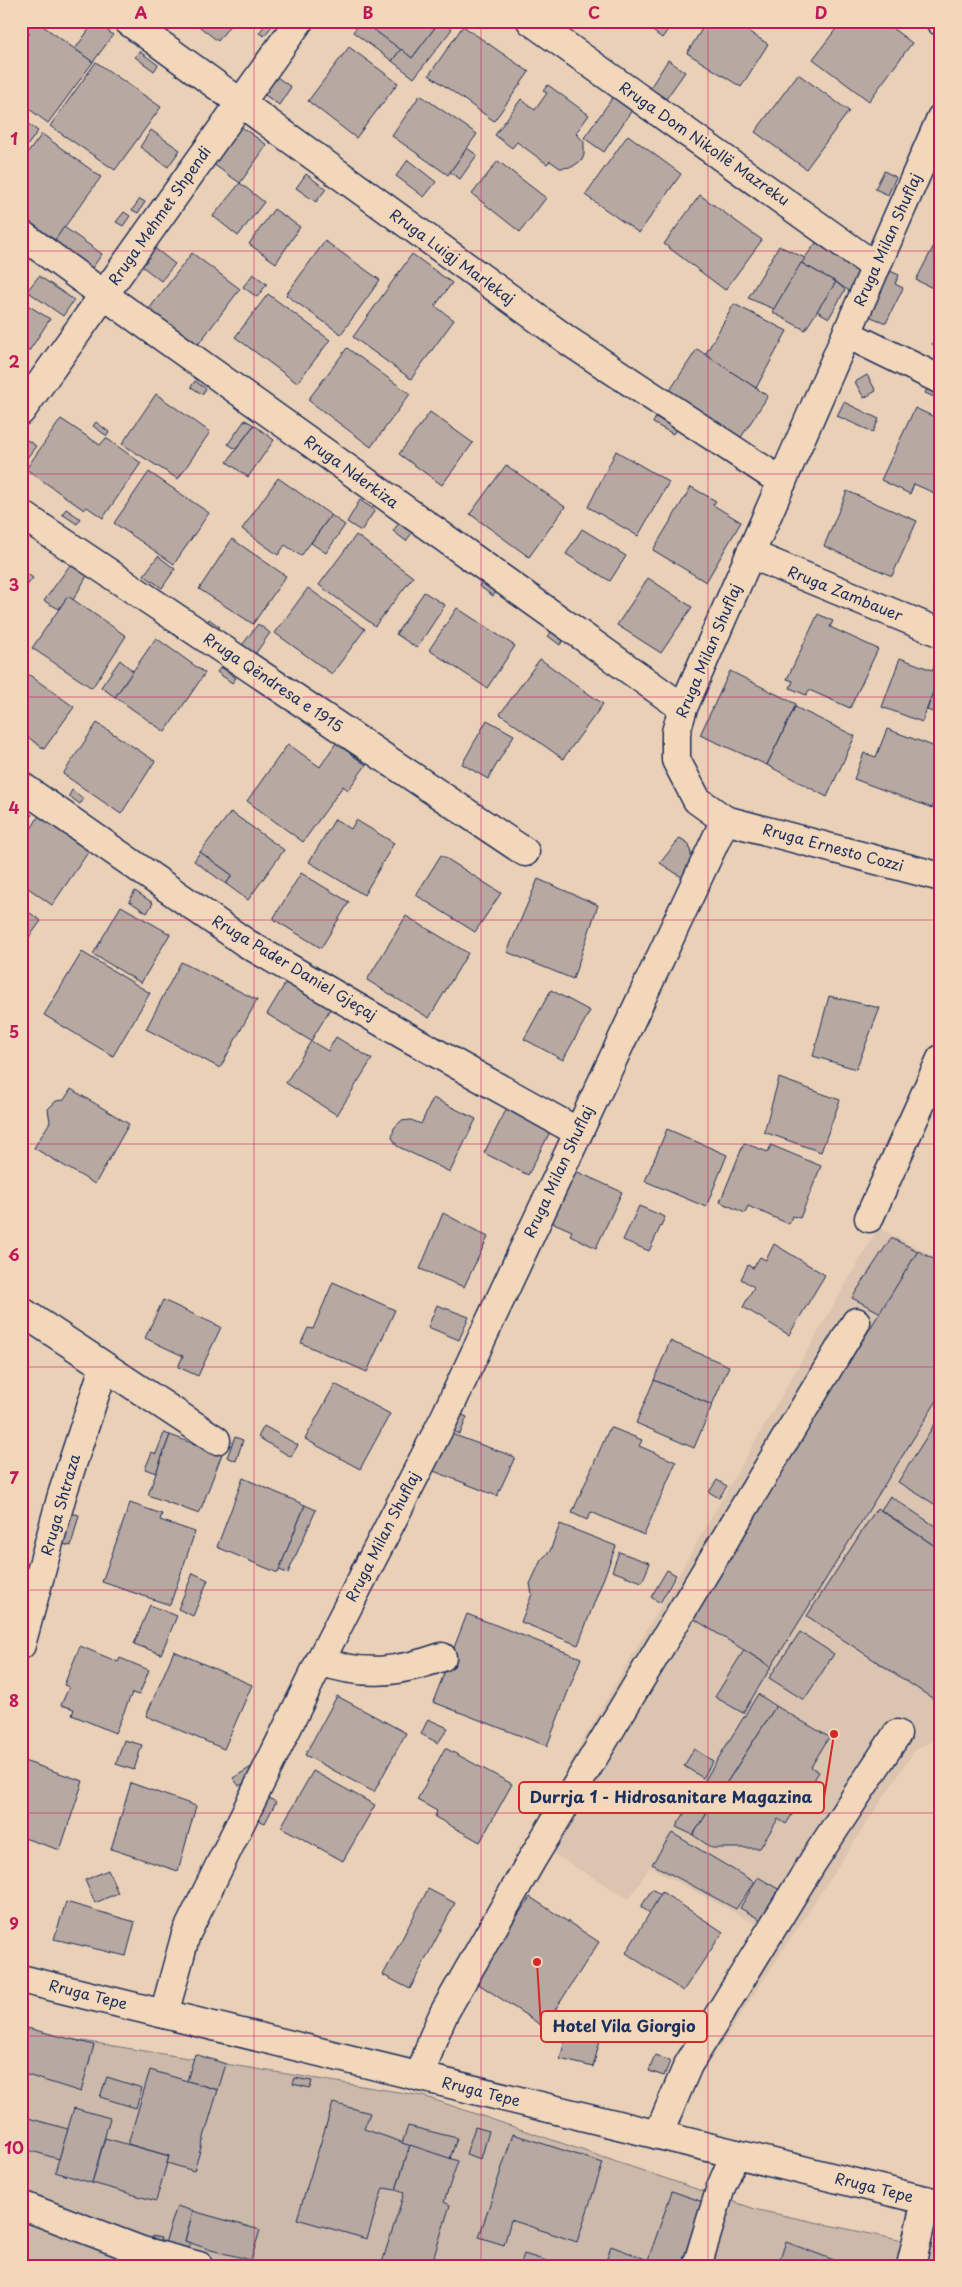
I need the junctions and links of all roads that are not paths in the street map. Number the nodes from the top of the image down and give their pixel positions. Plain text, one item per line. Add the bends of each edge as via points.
1 (128, 21) edge
2 (299, 21) edge
3 (531, 21) edge
4 (240, 104) junction
5 (941, 118) edge
6 (21, 234) edge
7 (876, 267) junction
8 (104, 295) junction
9 (847, 334) junction
10 (941, 380) edge
11 (21, 411) edge
12 (782, 482) junction
13 (21, 514) edge
14 (750, 554) junction
15 (941, 633) edge
16 (683, 708) junction
17 (21, 786) edge
18 (725, 820) junction
19 (525, 852) dead end
20 (941, 877) edge
21 (941, 1059) edge
22 (578, 1132) junction
23 (869, 1218) dead end
24 (21, 1311) edge
25 (856, 1322) dead end
26 (104, 1367) junction
27 (216, 1440) dead end
28 (21, 1645) edge
29 (442, 1657) dead end
30 (320, 1661) junction
31 (897, 1734) dead end
32 (21, 1979) edge
33 (164, 2014) junction
34 (420, 2077) junction
35 (658, 2135) junction
36 (735, 2154) junction
37 (933, 2202) edge
38 (21, 2205) edge
39 (198, 2266) edge
40 (697, 2266) edge
41 (911, 2266) edge

1 - 4 street, Rruga Luigj Marlekaj
2 - 4 street, Rruga Mehmet Shpendi
3 - 7 street, Rruga Dom Nikollë Mazreku
4 - 8 street, Rruga Mehmet Shpendi
4 - 12 street, Rruga Luigj Marlekaj via 570,342
5 - 7 street, Rruga Milan Shuflaj
6 - 8 street, Rruga Nderkiza
7 - 9 street, Rruga Milan Shuflaj
8 - 11 street, Rruga Mehmet Shpendi
8 - 16 street, Rruga Nderkiza
9 - 10 street
9 - 12 street, Rruga Milan Shuflaj
12 - 14 street, Rruga Milan Shuflaj
13 - 19 street, Rruga Qëndresa e 1915
14 - 15 street, Rruga Zambauer
14 - 16 street, Rruga Milan Shuflaj
16 - 18 street, Rruga Milan Shuflaj via 676,732 676,760 697,800
17 - 22 street, Rruga Pader Daniel Gjeçaj via 246,943
18 - 20 street, Rruga Ernesto Cozzi
18 - 22 street, Rruga Milan Shuflaj
21 - 23 street
22 - 30 street, Rruga Milan Shuflaj via 445,1417
24 - 26 street
25 - 34 street via 526,1870 444,2013
26 - 27 street
26 - 28 street, Rruga Shtraza via 62,1495
29 - 30 street via 395,1671 336,1666
30 - 33 street, Rruga Milan Shuflaj via 186,1934
31 - 35 street via 814,1860 688,2065
32 - 33 street, Rruga Tepe
33 - 34 street, Rruga Tepe
34 - 35 street, Rruga Tepe
35 - 36 street, Rruga Tepe
36 - 37 street, Rruga Tepe
36 - 40 street via 721,2187
37 - 41 street
38 - 39 street via 142,2251

